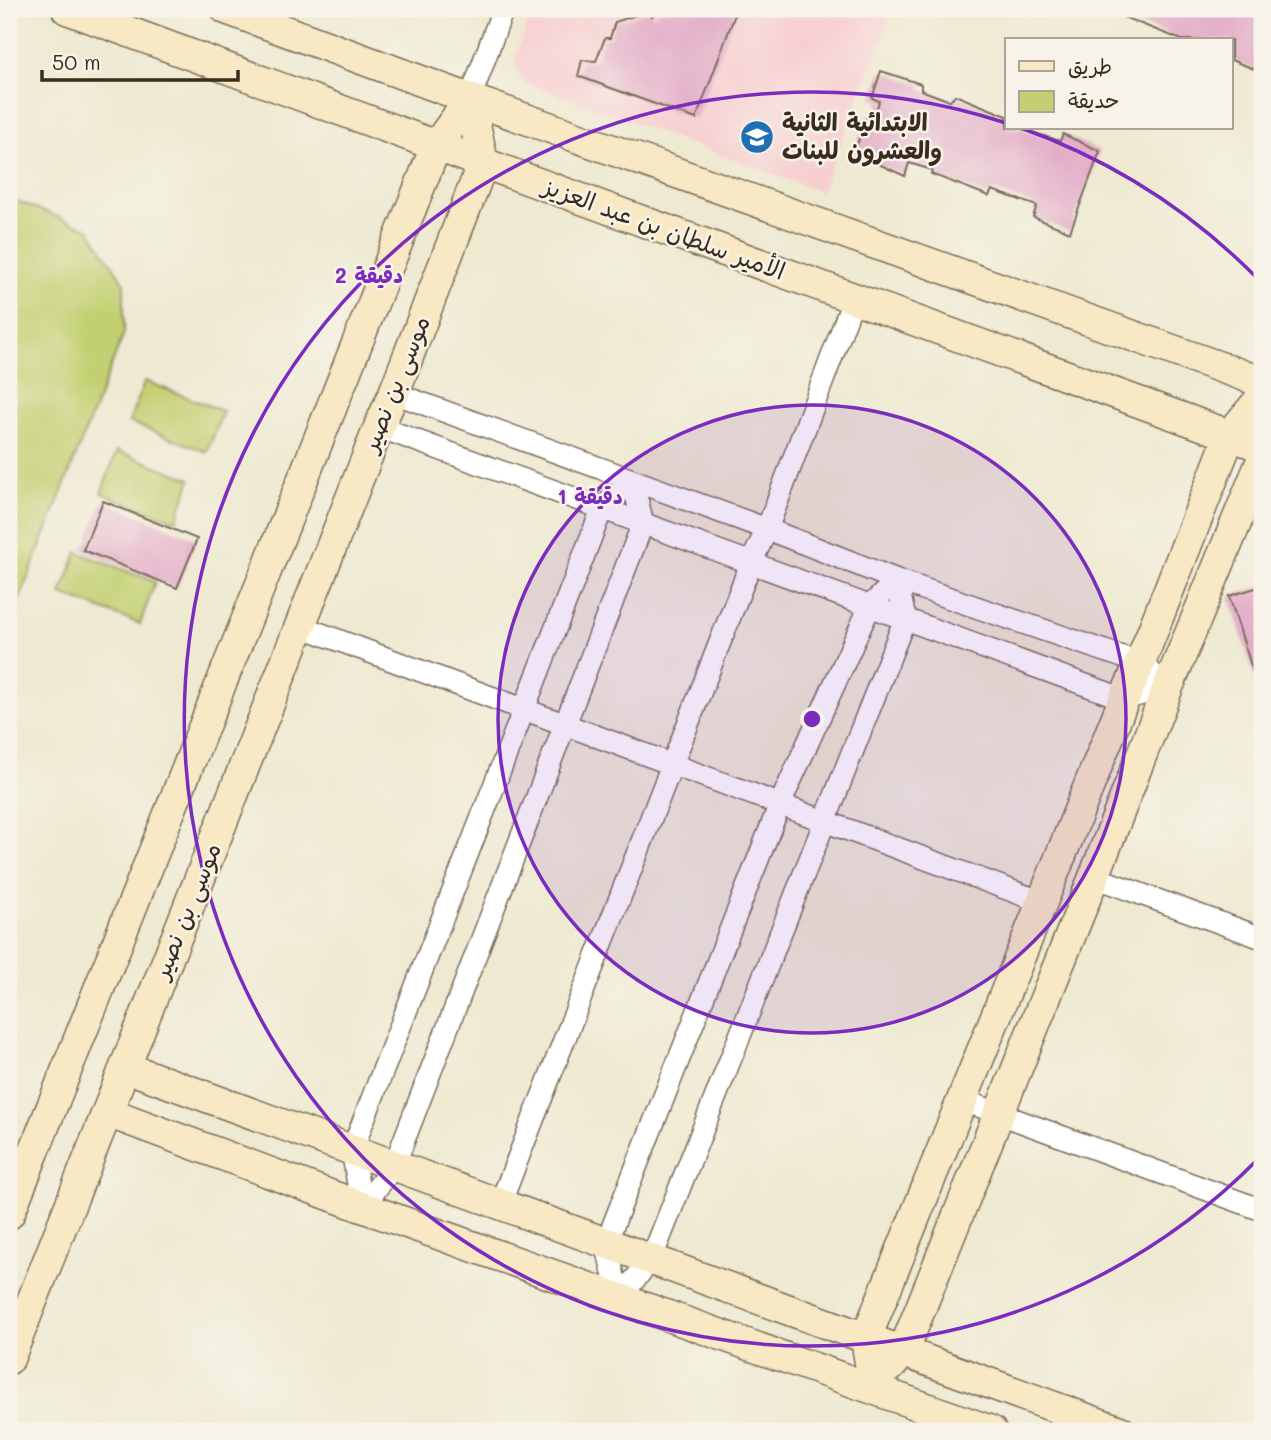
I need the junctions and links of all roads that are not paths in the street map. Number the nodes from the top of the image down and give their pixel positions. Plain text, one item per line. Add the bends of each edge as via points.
1 (67, 9) edge
2 (226, 9) edge
3 (503, 9) edge
4 (470, 99) junction
5 (436, 146) junction
6 (483, 163) junction
7 (854, 298) junction
8 (1262, 382) edge
9 (394, 393) junction
10 (1262, 397) edge
11 (379, 427) junction
12 (1230, 435) junction
13 (1262, 447) edge
14 (1262, 460) edge
15 (632, 480) junction
16 (602, 509) junction
17 (643, 523) junction
18 (767, 529) junction
19 (751, 563) junction
20 (897, 580) junction
21 (870, 606) junction
22 (905, 619) junction
23 (300, 626) junction
24 (1140, 663) junction
25 (1168, 687) junction
26 (1124, 699) junction
27 (524, 709) junction
28 (565, 724) junction
29 (672, 764) junction
30 (780, 804) junction
31 (825, 821) junction
32 (1094, 877) junction
33 (1042, 902) junction
34 (1262, 938) edge
35 (125, 1067) junction
36 (962, 1100) junction
37 (107, 1112) junction
38 (999, 1114) junction
39 (352, 1150) junction
40 (394, 1166) junction
41 (500, 1204) junction
42 (362, 1207) junction
43 (1262, 1210) edge
44 (9, 1214) edge
45 (606, 1243) junction
46 (651, 1260) junction
47 (619, 1298) junction
48 (866, 1339) junction
49 (903, 1352) junction
50 (9, 1359) edge
51 (874, 1388) junction
52 (991, 1431) edge
53 (1120, 1431) edge

1 - 5 street, الأمير سلطان بن عبد العزيز
2 - 4 street
3 - 4 street
4 - 5 street, موسى بن نصير
4 - 6 street
4 - 8 street
5 - 6 street, الأمير سلطان بن عبد العزيز
5 - 44 street, موسى بن نصير
6 - 7 street, الأمير سلطان بن عبد العزيز
6 - 9 street, موسى بن نصير
7 - 12 street, الأمير سلطان بن عبد العزيز
7 - 18 street
9 - 11 street, موسى بن نصير
9 - 15 street
10 - 12 street
11 - 16 street
11 - 23 street, موسى بن نصير
12 - 13 street, الأمير سلطان بن عبد العزيز
12 - 24 street
14 - 25 street
15 - 16 street
15 - 17 street
15 - 18 street
16 - 17 street
16 - 27 street
17 - 19 street
17 - 28 street
18 - 19 street
18 - 20 street
19 - 21 street
19 - 29 street
20 - 21 street
20 - 22 street
20 - 24 street
21 - 22 street
21 - 30 street
22 - 26 street
22 - 31 street
23 - 27 street
23 - 35 street, موسى بن نصير
24 - 25 street
24 - 26 street
25 - 26 street
25 - 32 street
26 - 33 street
27 - 28 street
27 - 39 street
28 - 29 street
28 - 40 street
29 - 30 street
29 - 41 street
30 - 31 street
30 - 45 street
31 - 33 street
31 - 46 street
32 - 34 street
32 - 38 street
33 - 36 street
35 - 37 street, موسى بن نصير
35 - 39 street
36 - 38 street
36 - 48 street
37 - 42 street
37 - 50 street, موسى بن نصير
38 - 43 street
38 - 49 street
39 - 40 street
39 - 42 street
40 - 41 street
40 - 42 street
41 - 45 street
42 - 47 street
45 - 46 street
45 - 47 street
46 - 47 street
46 - 48 street
47 - 51 street
48 - 49 street
48 - 51 street
49 - 51 street
49 - 53 street
51 - 52 street

